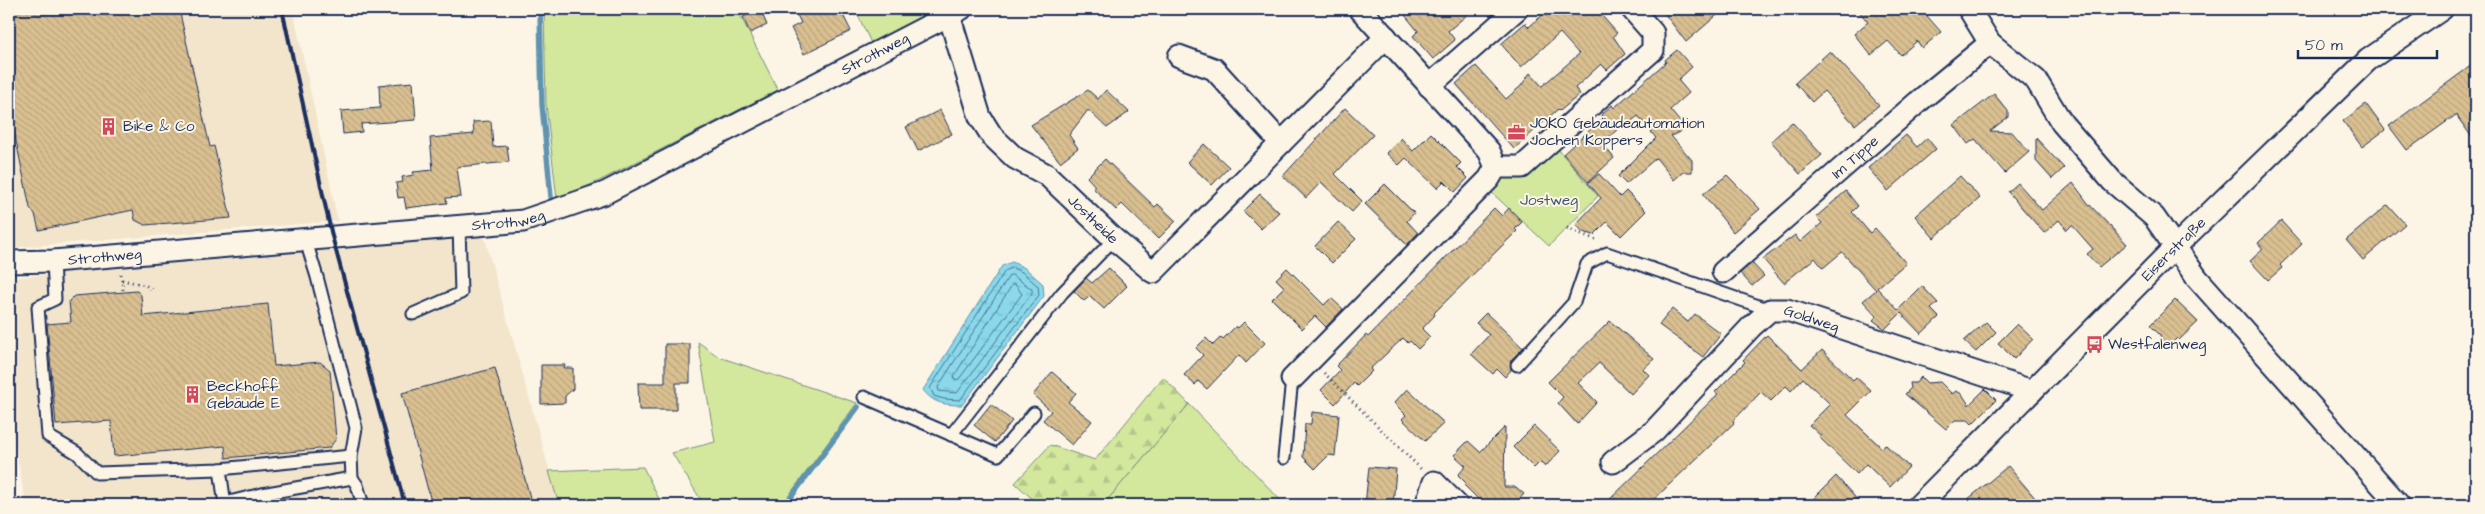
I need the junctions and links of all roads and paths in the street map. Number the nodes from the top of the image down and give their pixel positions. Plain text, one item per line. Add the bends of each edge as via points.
1 (1360, 9) edge
2 (1517, 9) edge
3 (1632, 9) edge
4 (1969, 9) edge
5 (2442, 9) edge
6 (955, 12) edge
7 (1386, 37) junction
8 (1990, 43) junction
9 (1179, 56) dead end
10 (1429, 86) junction
11 (1281, 143) junction
12 (1496, 167) junction
13 (459, 226) junction
14 (305, 238) junction
15 (1114, 239) junction
16 (2175, 247) junction
17 (53, 261) junction
18 (9, 262) edge
19 (1723, 272) dead end
20 (122, 280) dead end
21 (154, 291) dead end
22 (1770, 310) junction
23 (413, 314) dead end
24 (1311, 360) junction
25 (1517, 365) dead end
26 (1292, 379) joint
27 (2032, 391) junction
28 (864, 397) dead end
29 (1034, 413) dead end
30 (951, 434) junction
31 (351, 456) junction
32 (1284, 458) dead end
33 (1613, 462) dead end
34 (220, 469) junction
35 (352, 478) junction
36 (1434, 482) junction
37 (225, 504) edge
38 (363, 505) edge
39 (1426, 505) edge
40 (1457, 505) edge
41 (1919, 505) edge
42 (2399, 505) edge

1 - 7 street
2 - 10 street
3 - 12 street via 1653,33 1653,50 1522,167
4 - 8 street
5 - 16 street, Eiserstraße via 2368,60
6 - 13 street, Strothweg via 605,193 523,221
6 - 15 street, Jostheide via 980,118 992,136 1015,158 1047,175
7 - 10 street
7 - 11 street, Jostheide
8 - 16 street via 2036,80 2062,123 2112,182 2154,217
8 - 19 street, Im Tippe
9 - 11 street via 1214,69
10 - 12 street via 1489,151
11 - 15 street, Jostheide via 1153,272
12 - 24 street via 1489,179
13 - 14 street, Strothweg
13 - 23 lane via 461,293
14 - 17 street, Strothweg
14 - 31 lane via 356,428
15 - 30 lane via 1062,293
16 - 27 street, Eiserstraße
16 - 42 street via 2197,278
17 - 18 street, Strothweg
17 - 34 lane via 55,299 38,307 48,436 77,453 97,473
20 - 21 path via 145,285
22 - 25 lane via 1607,254 1587,264 1574,302
22 - 27 street, Goldweg via 1787,310
22 - 33 street, Goldweg via 1654,431
24 - 26 street
24 - 36 path
26 - 32 lane
27 - 41 street, Eiserstraße
28 - 30 lane
29 - 30 lane via 998,455
31 - 34 lane
31 - 35 lane
34 - 37 lane
35 - 37 lane via 278,490
35 - 38 lane
36 - 39 street
36 - 40 street

